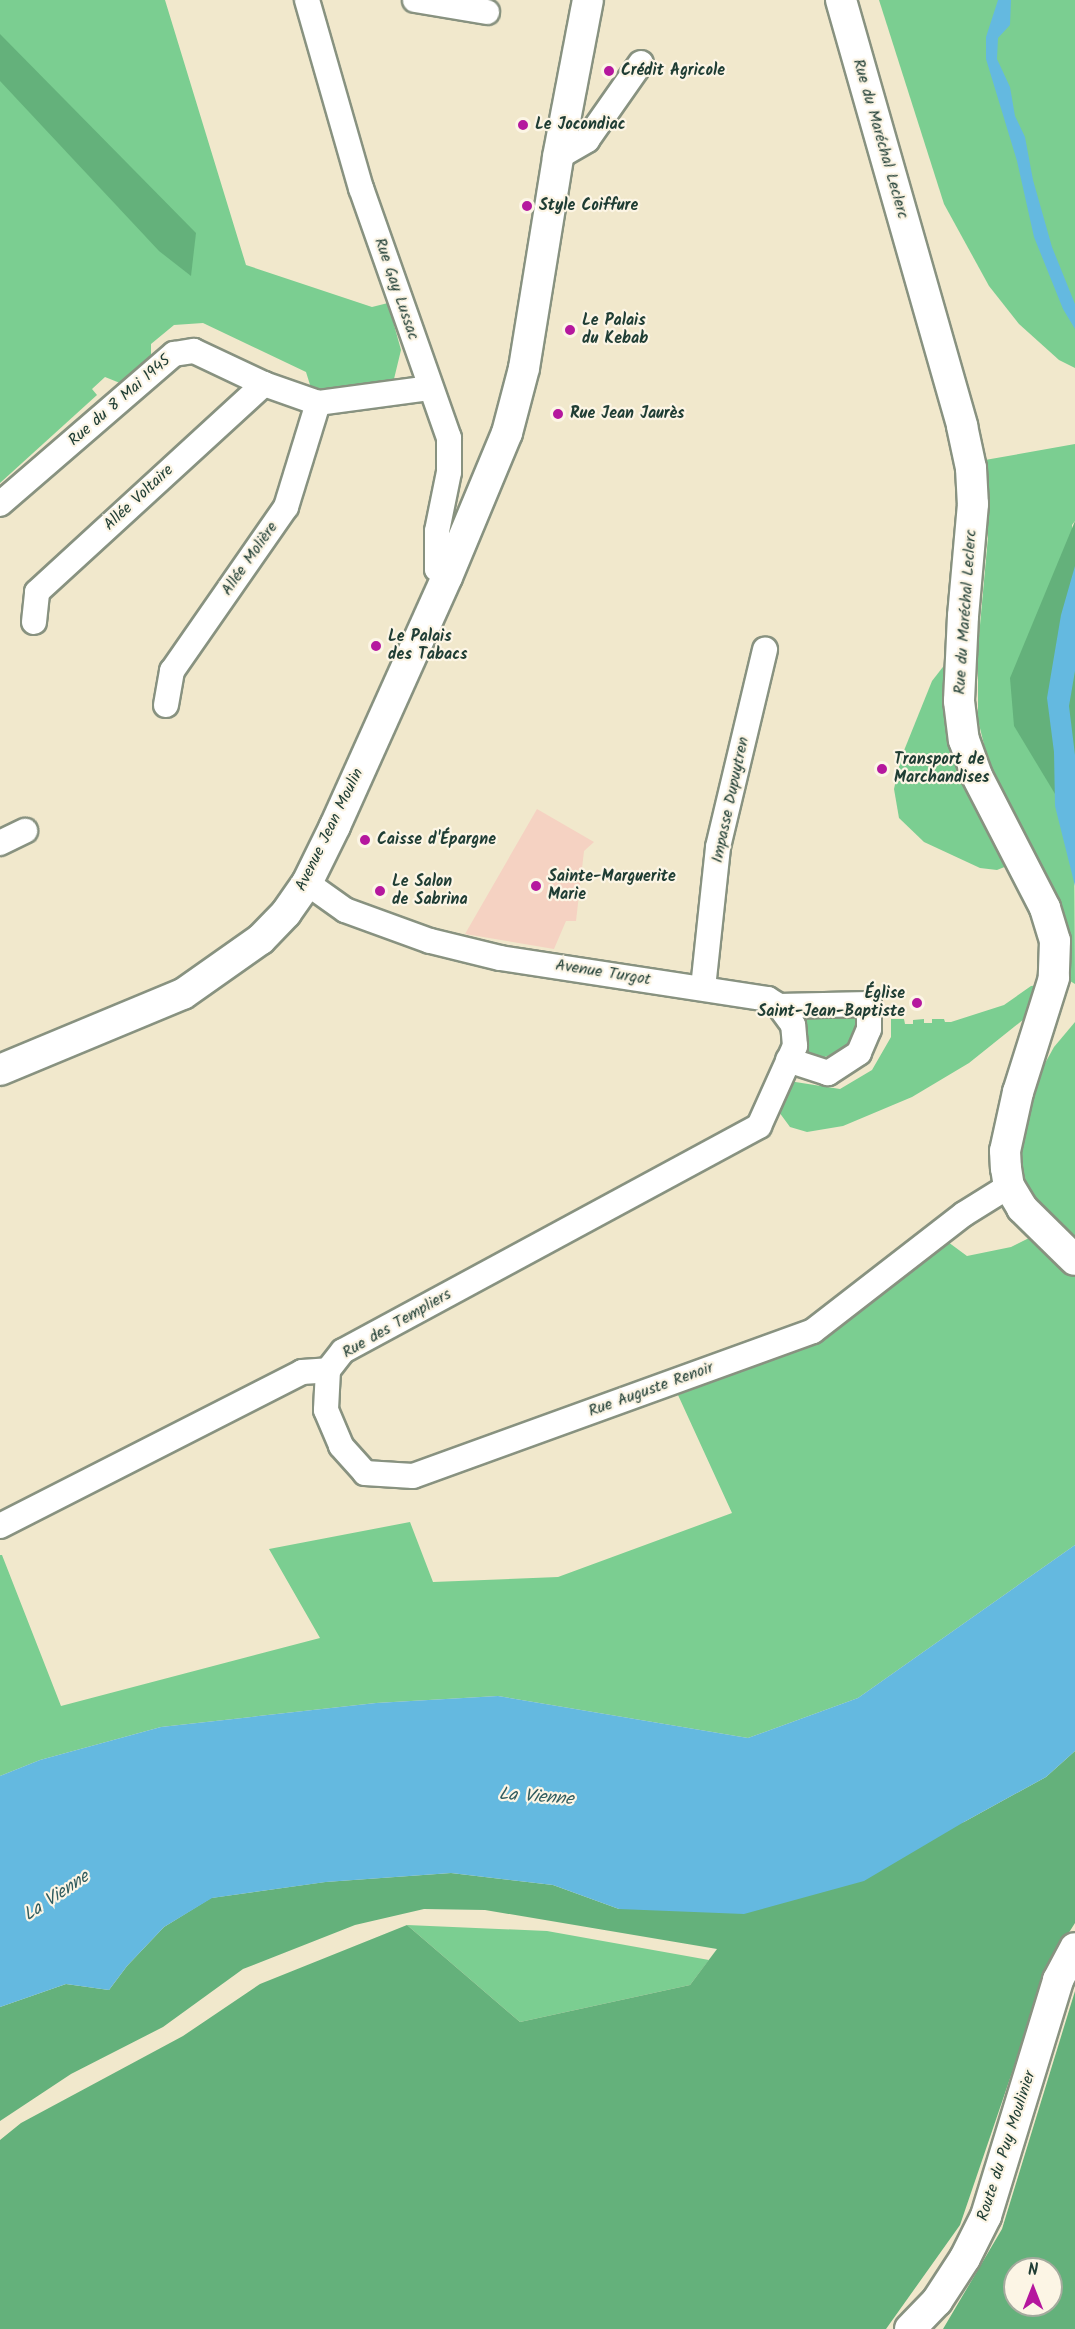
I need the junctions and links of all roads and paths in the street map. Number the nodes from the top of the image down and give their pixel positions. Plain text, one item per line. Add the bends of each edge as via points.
1 (307, 0) edge
2 (415, 0) edge
3 (588, 0) edge
4 (841, 0) edge
5 (487, 12) dead end
6 (641, 63) dead end
7 (558, 157) junction
8 (264, 384) junction
9 (430, 388) junction
10 (318, 403) junction
11 (0, 504) edge
12 (447, 577) junction
13 (34, 622) dead end
14 (765, 650) dead end
15 (166, 705) dead end
16 (25, 831) dead end
17 (0, 843) edge
18 (307, 883) junction
19 (703, 988) junction
20 (779, 1006) junction
21 (788, 1060) junction
22 (0, 1070) edge
23 (1009, 1186) junction
24 (1075, 1260) edge
25 (328, 1370) junction
26 (0, 1526) edge
27 (1075, 1948) edge
28 (910, 2329) edge

1 - 9 street, Rue Gay Lussac via 361,188
2 - 5 street
3 - 7 main road
4 - 23 main road, Rue du Maréchal Leclerc via 971,468 974,504 959,701 964,740 976,776 1045,908 1055,940 1054,978 1018,1092 1005,1151
6 - 7 street via 587,140
7 - 12 main road via 524,368 510,422
8 - 10 street, Rue du 8 Mai 1945
8 - 11 street, Rue du 8 Mai 1945 via 194,351 174,354
8 - 13 street, Allée Voltaire via 36,592
9 - 10 street, Rue du 8 Mai 1945
9 - 12 street, Rue Gay Lussac via 449,438 449,472 437,531 437,569
10 - 15 street, Allée Molière via 286,507 172,671
12 - 18 main road, Avenue Jean Moulin
14 - 19 street, Impasse Dupuytren via 718,847
16 - 17 street
18 - 19 street, Avenue Turgot via 345,910 430,940 500,958
18 - 22 main road, Avenue Jean Moulin via 261,939 183,994
19 - 20 street, Avenue Turgot via 768,999
20 - 21 street via 793,1025 795,1046
20 - 21 street via 869,1004 869,1029 860,1053 828,1073
21 - 25 street, Rue des Templiers via 759,1126 343,1352
23 - 24 main road, Rue du Maréchal Leclerc via 1022,1208
23 - 25 street, Rue Auguste Renoir via 964,1215 813,1331 413,1476 365,1473 341,1446 326,1410
25 - 26 street, Rue des Templiers via 302,1372
27 - 28 main road, Route du Puy Moulinier via 1058,1980 986,2216 937,2301

